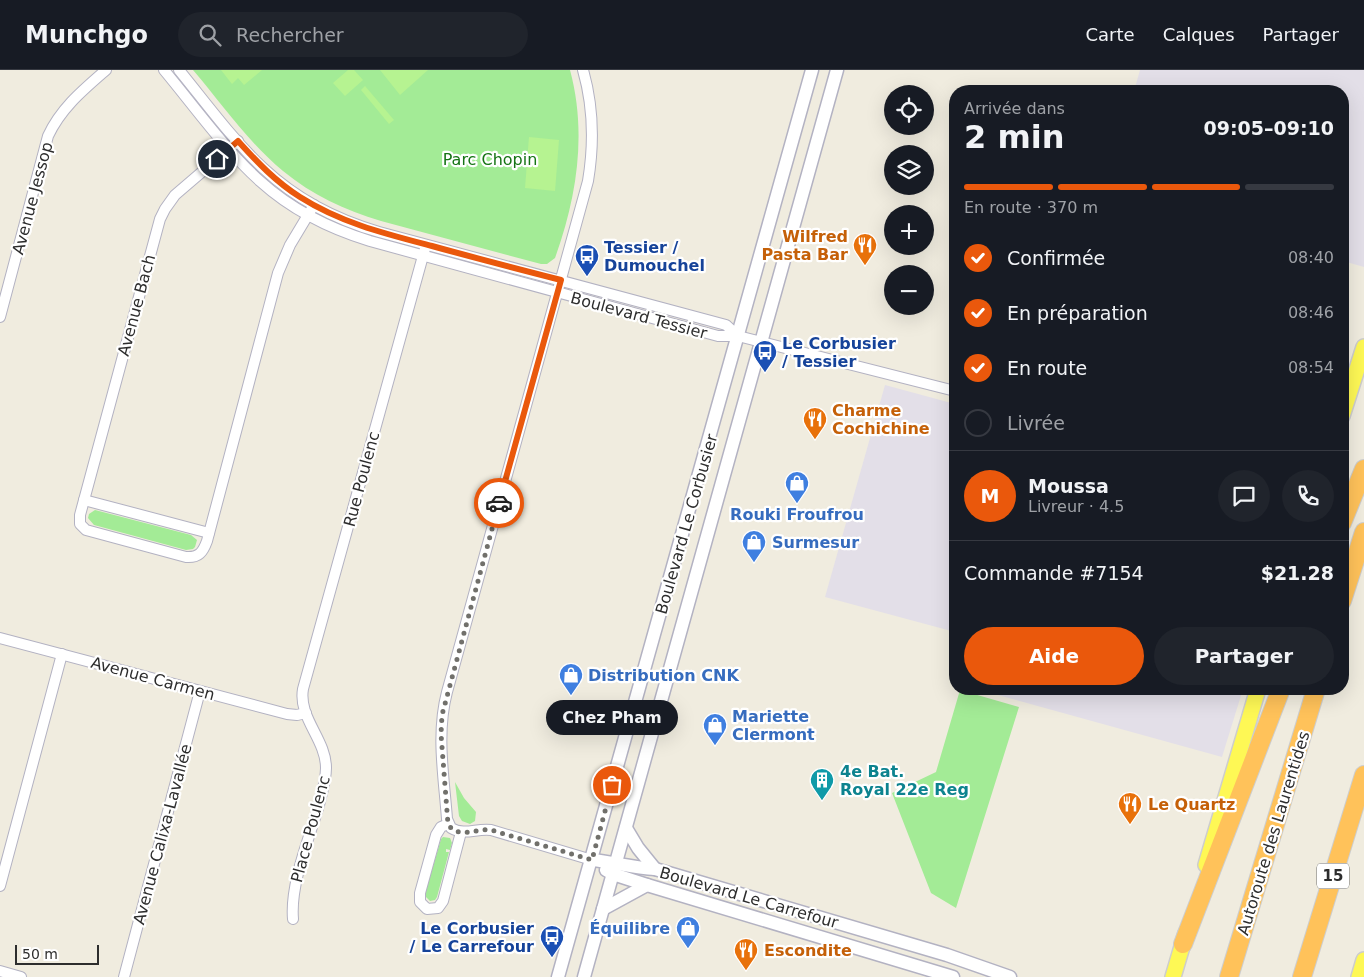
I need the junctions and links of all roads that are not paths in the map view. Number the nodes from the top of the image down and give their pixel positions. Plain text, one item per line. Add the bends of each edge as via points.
1 (106, 70) edge
2 (164, 70) edge
3 (179, 70) edge
4 (583, 70) edge
5 (812, 70) edge
6 (837, 70) edge
7 (238, 141) junction
8 (229, 149) junction
9 (314, 205) junction
10 (308, 215) junction
11 (426, 244) junction
12 (423, 256) junction
13 (561, 280) junction
14 (557, 293) junction
15 (0, 316) edge
16 (738, 336) junction
17 (762, 342) junction
18 (1364, 348) edge
19 (949, 389) edge
20 (1349, 394) edge
21 (1364, 469) edge
22 (84, 500) junction
23 (1349, 506) edge
24 (1364, 532) edge
25 (209, 533) junction
26 (1349, 579) edge
27 (0, 638) edge
28 (62, 654) junction
29 (200, 691) junction
30 (1256, 695) edge
31 (1279, 695) edge
32 (1314, 695) edge
33 (306, 713) junction
34 (1364, 775) edge
35 (448, 824) junction
36 (626, 828) junction
37 (461, 832) junction
38 (592, 860) junction
39 (615, 869) junction
40 (655, 869) junction
41 (647, 885) junction
42 (0, 886) edge
43 (603, 909) junction
44 (293, 920) dead end
45 (1183, 944) junction
46 (1364, 960) edge
47 (0, 971) edge
48 (21, 977) edge
49 (124, 977) edge
50 (558, 977) edge
51 (584, 977) edge
52 (953, 977) edge
53 (1010, 977) edge
54 (1173, 977) edge
55 (1229, 977) edge
56 (1302, 977) edge
57 (1358, 977) edge

1 - 15 street, Avenue Jessop via 67,106 48,136
2 - 8 street, Boulevard Tessier
3 - 7 street, Boulevard Tessier
4 - 13 street via 591,115 591,165
5 - 16 street, Boulevard Le Corbusier
6 - 17 street, Boulevard Le Corbusier
7 - 8 street, Avenue Bach
7 - 9 street, Boulevard Tessier via 272,176
8 - 10 street, Boulevard Tessier via 262,183
8 - 22 street, Avenue Bach via 175,195 160,220
9 - 10 street, Avenue Bach
9 - 11 street, Boulevard Tessier via 362,226
10 - 12 street, Boulevard Tessier via 356,237
10 - 25 street, Avenue Bach via 290,244 275,281
11 - 12 street, Rue Poulenc
11 - 13 street, Boulevard Tessier
12 - 14 street, Boulevard Tessier
12 - 33 street, Rue Poulenc via 303,689 302,702
13 - 14 street
13 - 16 street, Boulevard Tessier via 726,325
14 - 16 street, Boulevard Tessier via 718,336
14 - 35 street via 444,705 441,734
16 - 17 street, Boulevard Tessier
16 - 38 street, Boulevard Le Corbusier
17 - 19 street, Boulevard Tessier
17 - 36 street, Boulevard Le Corbusier
18 - 20 main road
21 - 23 highway
22 - 25 street
22 - 25 street, Avenue Bach via 79,518 86,530 186,557 193,558 201,553
24 - 26 highway
27 - 28 street, Avenue Carmen
28 - 29 street, Avenue Carmen
28 - 42 street
29 - 33 street, Avenue Carmen via 292,715
29 - 49 street, Avenue Calixa-Lavallée
30 - 45 main road
31 - 45 highway
32 - 55 highway, Autoroute des Laurentides
33 - 44 street, Place Poulenc via 323,748 326,769 293,896
34 - 56 highway, 15
35 - 37 street
35 - 37 street via 441,827 436,835 420,893 424,907 434,909 443,901
36 - 39 street, Boulevard Le Corbusier
36 - 40 street
37 - 38 street via 491,830
38 - 39 street, Boulevard Le Carrefour
38 - 50 street, Boulevard Le Corbusier
39 - 40 street, Boulevard Le Carrefour
39 - 41 street, Boulevard Le Carrefour
39 - 43 street, Boulevard Le Corbusier
40 - 53 street, Boulevard Le Carrefour via 931,950
41 - 43 street
41 - 52 street, Boulevard Le Carrefour
43 - 51 street, Boulevard Le Corbusier
45 - 54 main road
46 - 57 main road
47 - 48 street

